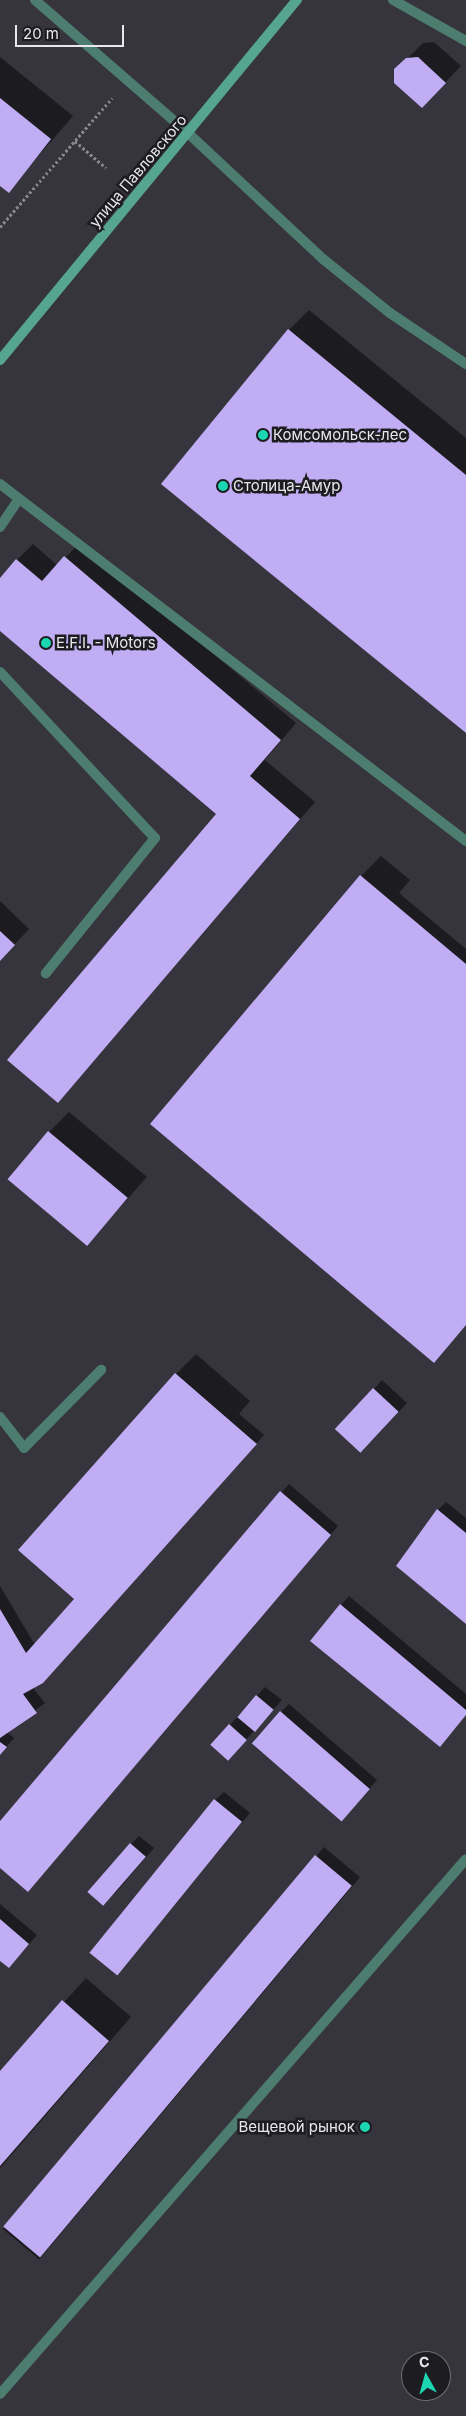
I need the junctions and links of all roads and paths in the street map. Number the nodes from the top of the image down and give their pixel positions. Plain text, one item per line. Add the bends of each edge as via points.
1 (35, 0) edge
2 (297, 0) edge
3 (392, 0) edge
4 (466, 41) edge
5 (128, 81) junction
6 (188, 134) junction
7 (75, 142) junction
8 (106, 168) dead end
9 (0, 228) edge
10 (0, 360) edge
11 (466, 364) edge
12 (0, 484) edge
13 (19, 499) junction
14 (0, 527) edge
15 (0, 672) edge
16 (466, 840) edge
17 (46, 973) dead end
18 (101, 1370) dead end
19 (0, 1417) edge
20 (466, 1859) edge
21 (0, 2394) edge

1 - 5 lane
2 - 6 street, улица Павловского
3 - 4 lane
5 - 6 lane
5 - 7 path
6 - 10 street, улица Павловского
6 - 11 lane via 323,259 390,313
7 - 8 path
7 - 9 path
12 - 13 lane
13 - 14 lane
13 - 16 lane
15 - 17 lane via 156,838
18 - 19 lane via 24,1448
20 - 21 lane

